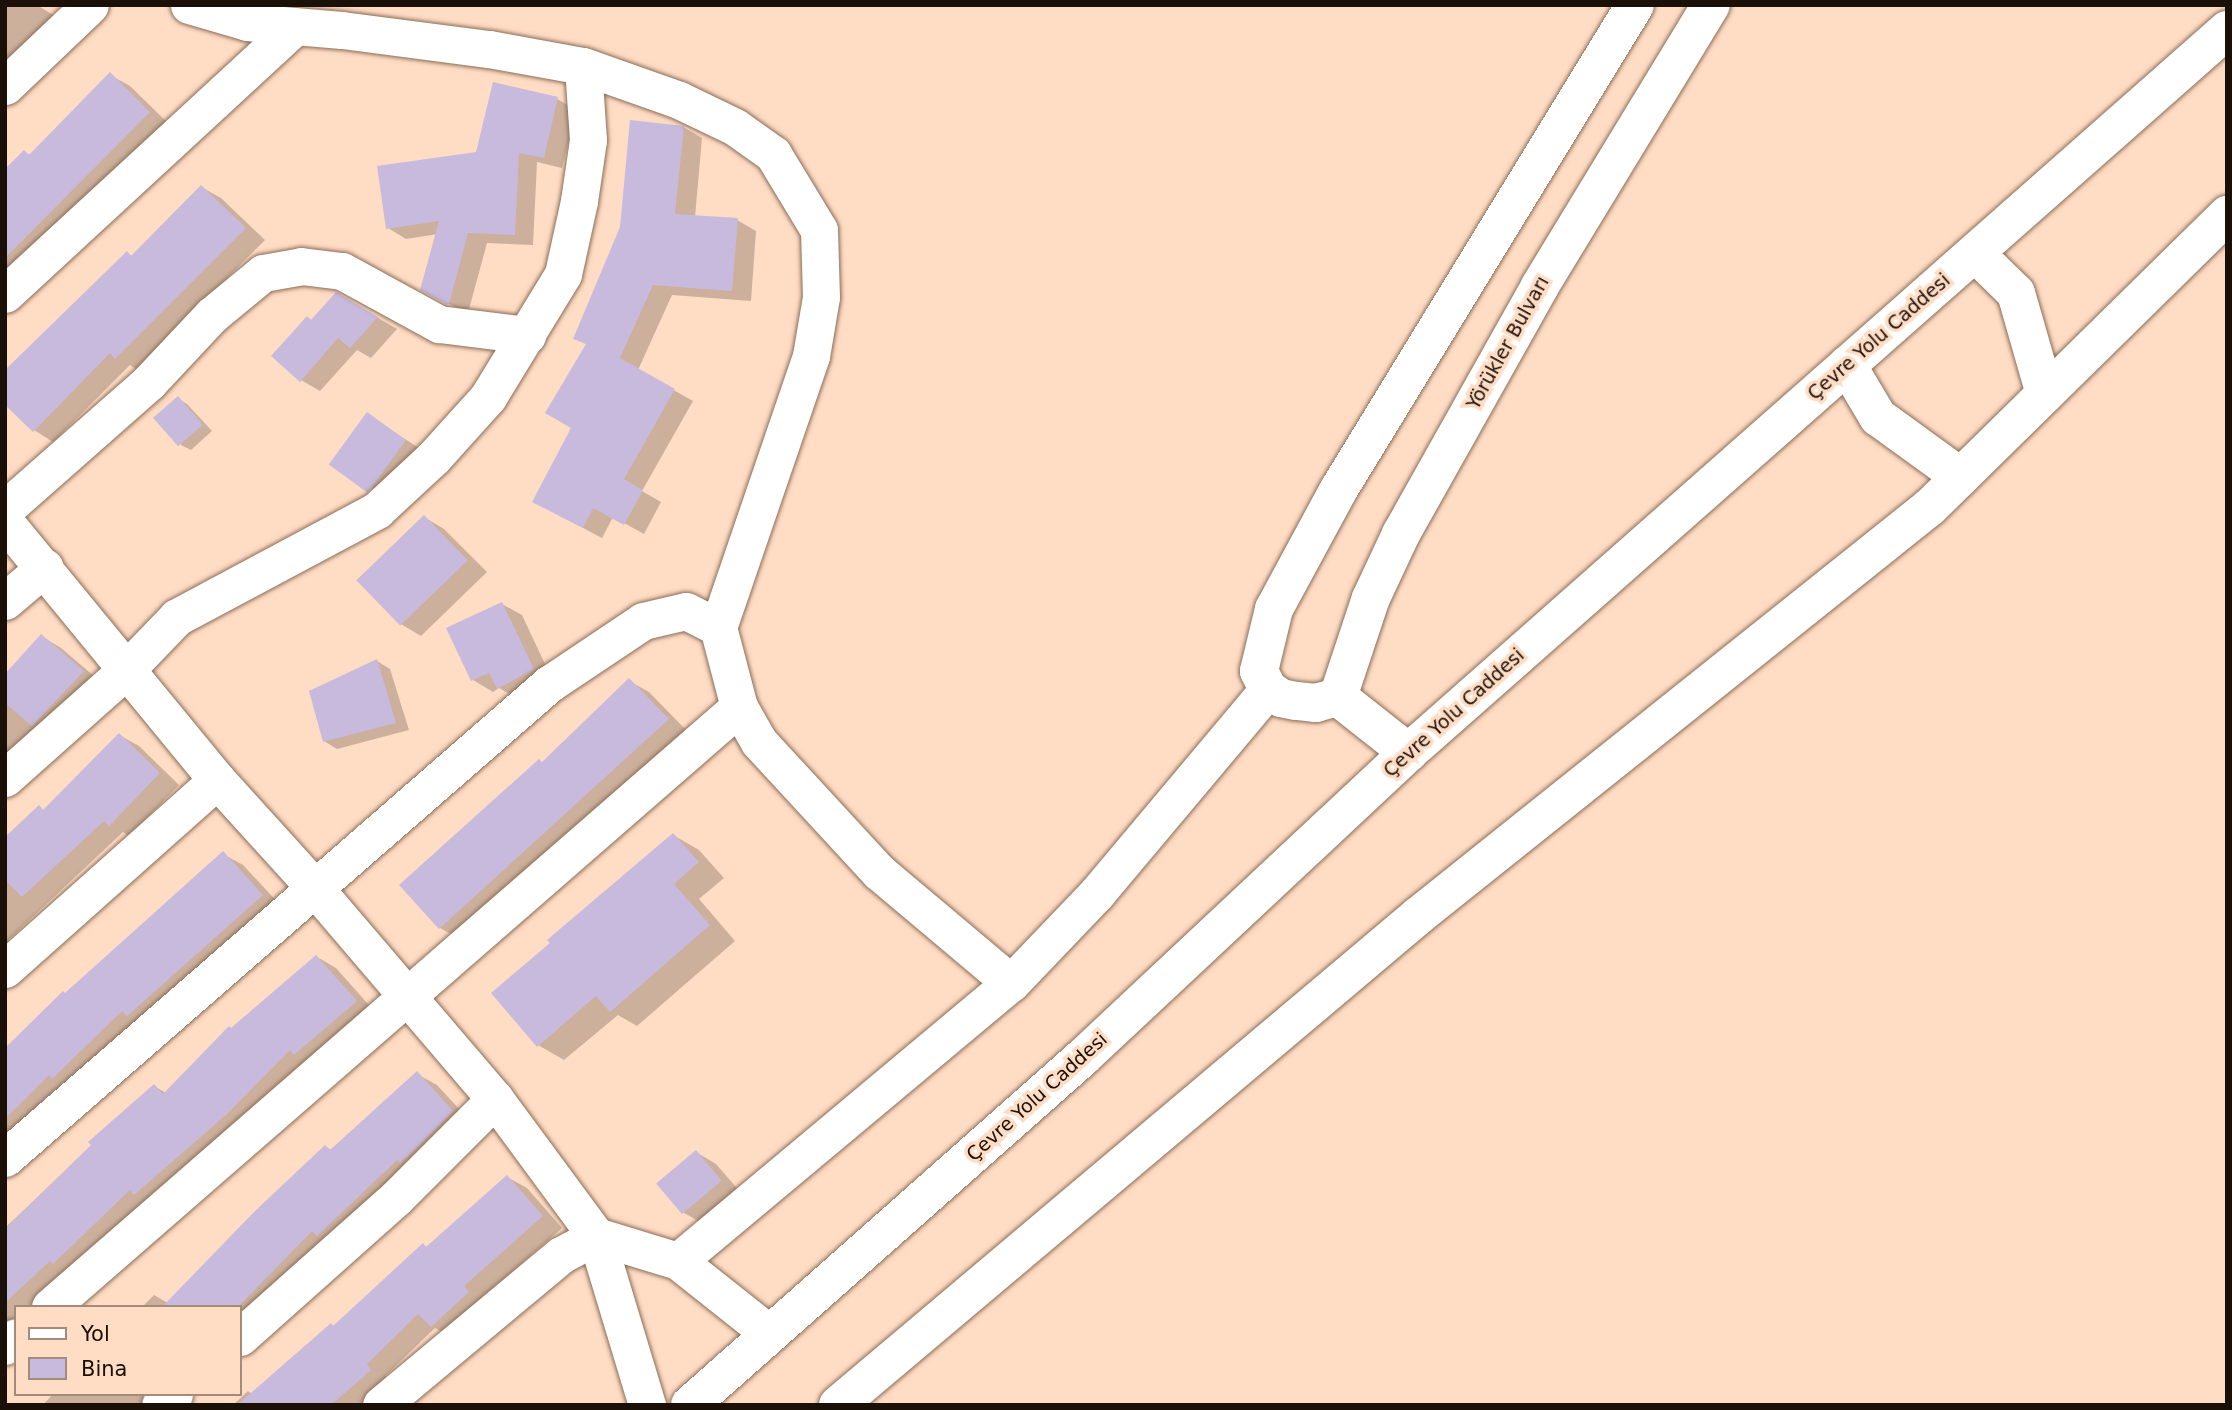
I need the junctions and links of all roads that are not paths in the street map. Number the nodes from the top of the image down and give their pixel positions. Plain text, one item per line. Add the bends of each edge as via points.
1 (90, 5) edge
2 (188, 5) edge
3 (1635, 5) edge
4 (1711, 5) edge
5 (294, 27) junction
6 (2227, 30) edge
7 (583, 66) junction
8 (5, 86) edge
9 (2227, 215) edge
10 (1975, 253) junction
11 (5, 294) edge
12 (527, 335) junction
13 (1847, 365) junction
14 (2045, 394) junction
15 (1961, 477) junction
16 (5, 509) edge
17 (5, 522) edge
18 (45, 567) junction
19 (5, 601) edge
20 (718, 626) junction
21 (125, 671) junction
22 (1268, 689) junction
23 (1338, 697) junction
24 (739, 707) junction
25 (1409, 753) junction
26 (5, 778) edge
27 (217, 780) junction
28 (313, 886) junction
29 (5, 969) edge
30 (1011, 983) junction
31 (407, 998) junction
32 (495, 1099) junction
33 (5, 1158) edge
34 (596, 1236) junction
35 (678, 1261) junction
36 (53, 1305) edge
37 (770, 1334) junction
38 (242, 1335) edge
39 (380, 1405) edge
40 (647, 1405) edge
41 (690, 1405) edge
42 (838, 1405) edge

1 - 8 street
2 - 5 street via 247,22
3 - 22 main road via 1339,489 1274,609 1259,671
4 - 23 main road, Yörükler Bulvarı via 1539,286 1402,534 1371,598
5 - 7 street via 489,49
5 - 11 street
6 - 10 main road, Çevre Yolu Caddesi
7 - 12 street via 588,140 579,201 563,274
7 - 20 street via 679,100 734,127 773,154 819,230 821,297 811,356
9 - 14 main road
10 - 13 main road, Çevre Yolu Caddesi
10 - 14 main road via 2016,293
12 - 16 street via 439,324 342,271 301,266 263,273
12 - 21 street via 488,397 434,457 377,510 177,617
13 - 15 main road via 1878,418
13 - 25 main road, Çevre Yolu Caddesi
14 - 15 main road
15 - 42 main road via 1930,507 1418,916
17 - 18 street
18 - 19 street
18 - 21 street
20 - 24 street
20 - 28 street via 685,611 643,621 549,684
21 - 26 street
21 - 27 street
22 - 23 main road via 1296,701 1316,703
22 - 30 street via 1097,893
23 - 25 main road
24 - 30 street via 758,742 879,872
24 - 31 street
25 - 37 main road, Çevre Yolu Caddesi via 1083,1057
27 - 28 street
27 - 29 street
28 - 31 street
28 - 33 street
30 - 35 street
31 - 32 street
31 - 36 street
32 - 34 street
32 - 38 street via 396,1198
34 - 35 street
34 - 39 street via 562,1255
34 - 40 street
35 - 37 street
37 - 41 main road, Çevre Yolu Caddesi

